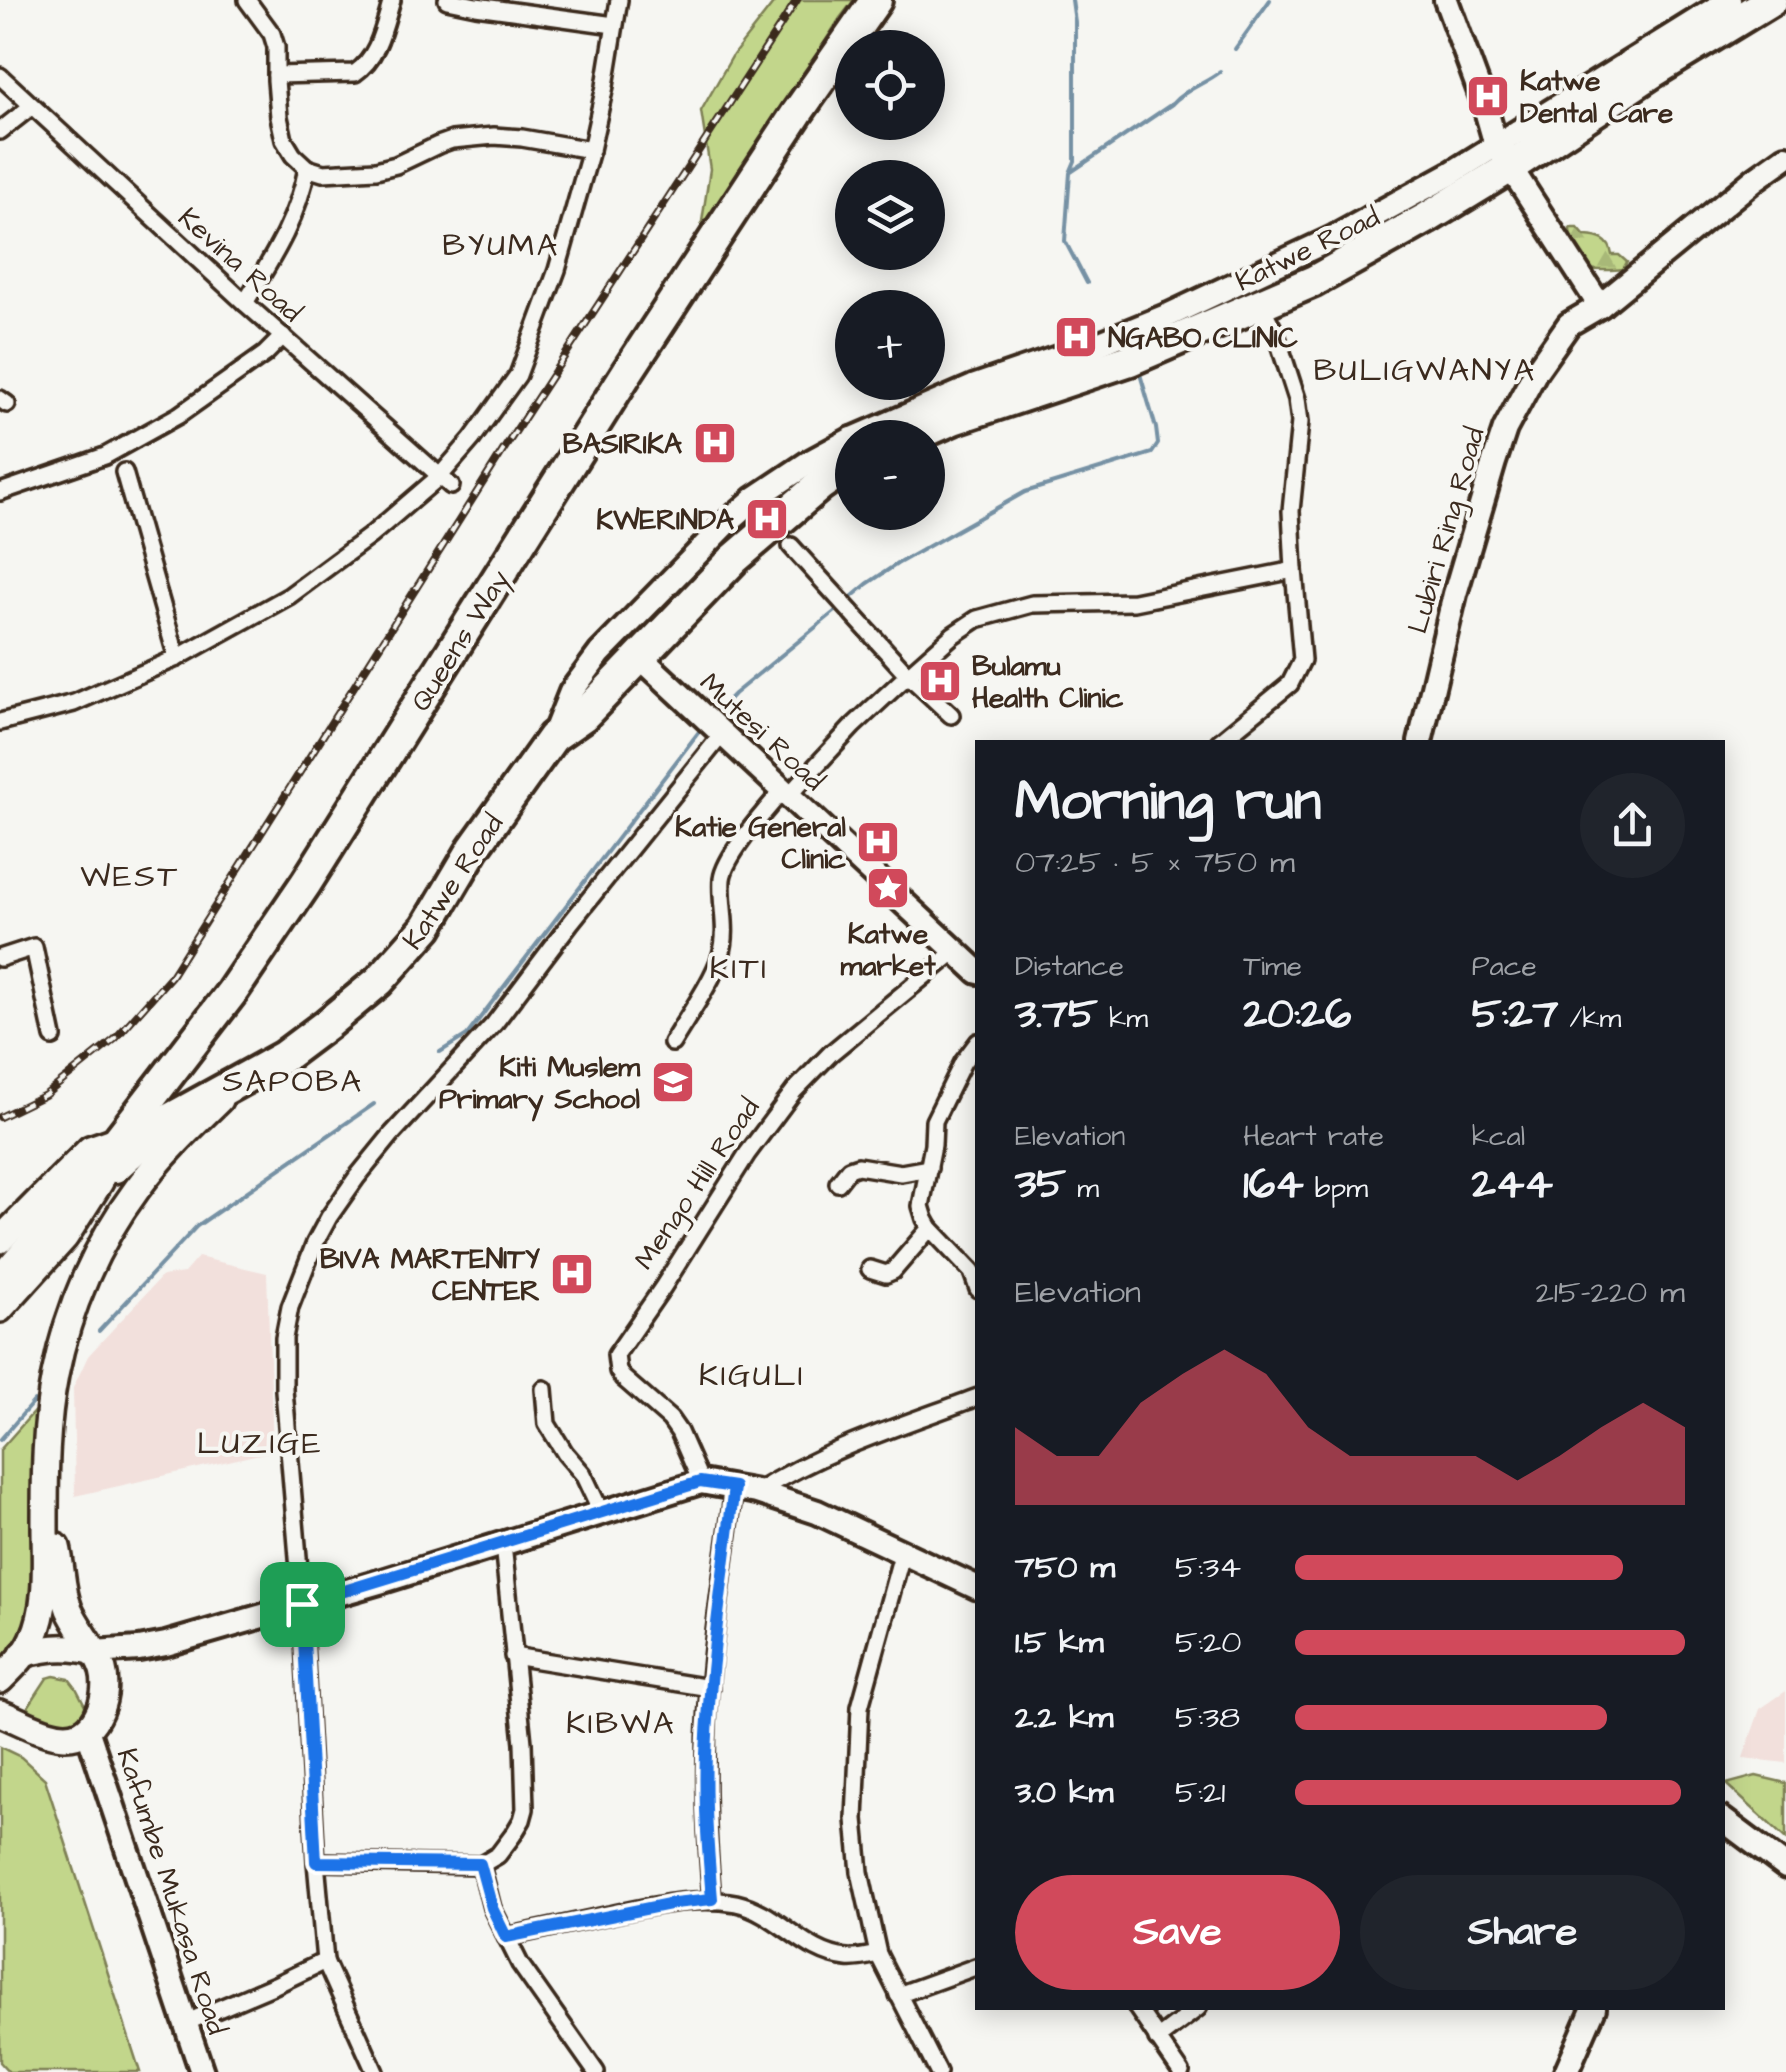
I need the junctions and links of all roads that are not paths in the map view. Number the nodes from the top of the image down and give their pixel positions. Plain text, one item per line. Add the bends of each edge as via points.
1 (247, 0) edge
2 (392, 0) edge
3 (447, 0) edge
4 (618, 0) edge
5 (876, 0) edge
6 (1446, 0) edge
7 (1730, 0) edge
8 (1772, 0) edge
9 (614, 25) junction
10 (276, 75) junction
11 (0, 76) edge
12 (32, 106) junction
13 (1553, 124) junction
14 (0, 131) edge
15 (591, 150) junction
16 (1503, 157) junction
17 (1786, 157) edge
18 (307, 168) junction
19 (1418, 208) junction
20 (245, 303) junction
21 (1261, 305) junction
22 (1600, 306) junction
23 (283, 336) junction
24 (1103, 356) junction
25 (896, 420) edge
26 (945, 422) edge
27 (835, 448) edge
28 (124, 472) dead end
29 (835, 475) edge
30 (446, 481) junction
31 (0, 492) edge
32 (791, 546) dead end
33 (1294, 570) junction
34 (658, 592) junction
35 (675, 618) junction
36 (640, 656) junction
37 (177, 658) junction
38 (908, 674) junction
39 (574, 710) junction
40 (951, 715) dead end
41 (0, 722) edge
42 (723, 732) junction
43 (1222, 740) edge
44 (1420, 740) edge
45 (786, 793) junction
46 (0, 958) edge
47 (969, 960) edge
48 (53, 1037) dead end
49 (672, 1043) dead end
50 (975, 1046) edge
51 (239, 1081) junction
52 (119, 1139) junction
53 (929, 1168) junction
54 (100, 1182) junction
55 (838, 1183) dead end
56 (930, 1228) junction
57 (42, 1234) junction
58 (0, 1240) edge
59 (870, 1269) dead end
60 (975, 1280) edge
61 (0, 1282) edge
62 (0, 1308) edge
63 (544, 1389) dead end
64 (975, 1398) edge
65 (700, 1482) junction
66 (734, 1487) junction
67 (758, 1492) junction
68 (45, 1498) junction
69 (601, 1512) junction
70 (503, 1544) junction
71 (902, 1551) junction
72 (975, 1587) edge
73 (302, 1604) junction
74 (139, 1649) junction
75 (94, 1652) junction
76 (23, 1654) junction
77 (513, 1656) junction
78 (0, 1680) edge
79 (710, 1688) junction
80 (102, 1705) junction
81 (0, 1713) edge
82 (87, 1728) junction
83 (1725, 1821) edge
84 (316, 1862) junction
85 (480, 1864) junction
86 (1786, 1868) edge
87 (712, 1899) junction
88 (506, 1937) junction
89 (878, 1954) junction
90 (325, 1960) junction
91 (975, 1967) edge
92 (898, 1995) junction
93 (1138, 2010) edge
94 (1195, 2010) edge
95 (1593, 2010) edge
96 (185, 2023) junction
97 (1158, 2039) junction
98 (931, 2068) edge
99 (202, 2072) edge
100 (375, 2072) edge
101 (596, 2072) edge
102 (1181, 2072) edge
103 (1566, 2072) edge

1 - 10 street via 272,34
2 - 10 street via 374,56 356,74
3 - 9 street
4 - 9 street
5 - 52 highway, Queens Way via 628,371 306,882
6 - 16 main road
7 - 13 main road, Katwe Road
8 - 13 highway, Katwe Road
9 - 15 street
10 - 18 street via 284,140
11 - 12 street, Kevina Road
12 - 14 street
12 - 20 street, Kevina Road
13 - 16 highway, Katwe Road
15 - 18 street via 494,136 438,144 376,170
15 - 30 street via 518,375
16 - 19 highway, Katwe Road
16 - 22 main road
17 - 22 main road, Lubiri Ring Road
18 - 20 street via 297,210
19 - 21 highway, Katwe Road via 1314,280
19 - 24 main road, Katwe Road via 1335,237 1169,316
20 - 23 street, Kevina Road
21 - 24 highway, Katwe Road
21 - 33 street via 1276,334 1300,422
22 - 44 main road, Lubiri Ring Road via 1569,324 1552,346 1506,429 1460,575
23 - 30 street, Kevina Road
23 - 31 street via 179,415 106,456
24 - 25 main road, Katwe Road via 973,387
24 - 26 highway, Katwe Road
27 - 34 main road, Katwe Road via 754,500
28 - 37 street
29 - 35 highway, Katwe Road
30 - 37 street via 290,596
32 - 38 street
33 - 38 street via 1134,602 1005,610 976,619
33 - 43 street via 1298,672
34 - 35 highway
34 - 39 main road, Katwe Road via 571,692
35 - 36 highway, Katwe Road
36 - 39 highway, Katwe Road
36 - 42 main road, Mutesi Road
37 - 41 street via 74,703
38 - 40 street
38 - 45 street
39 - 51 highway, Katwe Road via 473,850 427,927 379,981 282,1057
42 - 45 main road, Mutesi Road
42 - 73 street via 494,1024 357,1177 315,1242 284,1338
45 - 47 main road, Mutesi Road
45 - 49 street via 724,872 721,956
46 - 48 street via 34,947
47 - 65 street, Mengo Hill Road via 831,1053 794,1091 618,1352 618,1371 670,1419
50 - 53 street via 934,1121
51 - 54 highway, Katwe Road via 164,1123
51 - 68 main road via 137,1188 89,1270 55,1374
52 - 57 highway
52 - 58 main road, Queens Way via 90,1149
53 - 55 street via 858,1166
53 - 56 street via 921,1206
54 - 57 highway, Katwe Road
54 - 62 main road via 66,1237
56 - 59 street via 892,1271
56 - 60 street
57 - 61 highway
63 - 69 street via 547,1424
64 - 67 street via 833,1452
65 - 66 main road
65 - 69 main road
66 - 67 main road
66 - 79 street
67 - 71 main road
68 - 75 main road via 66,1603
68 - 76 main road via 43,1598
69 - 70 main road
70 - 73 main road
70 - 77 street
71 - 72 main road
71 - 89 street via 860,1707 854,1819
73 - 74 main road
73 - 84 street
74 - 75 main road
74 - 80 main road via 116,1672
75 - 76 main road via 50,1648
75 - 80 main road via 105,1682
76 - 78 main road
77 - 79 street
77 - 85 street via 525,1809 498,1854
79 - 87 street
80 - 82 main road
81 - 82 main road via 61,1736
82 - 96 main road, Kafumbe Mukasa Road
83 - 86 main road
84 - 85 street
84 - 90 street
85 - 88 street
87 - 88 street
87 - 89 street via 749,1906 842,1958
88 - 101 street
89 - 92 street
90 - 96 street
90 - 100 street
91 - 92 street
92 - 98 street
93 - 97 street
94 - 97 street
95 - 103 main road
96 - 99 main road, Kafumbe Mukasa Road
97 - 102 street

